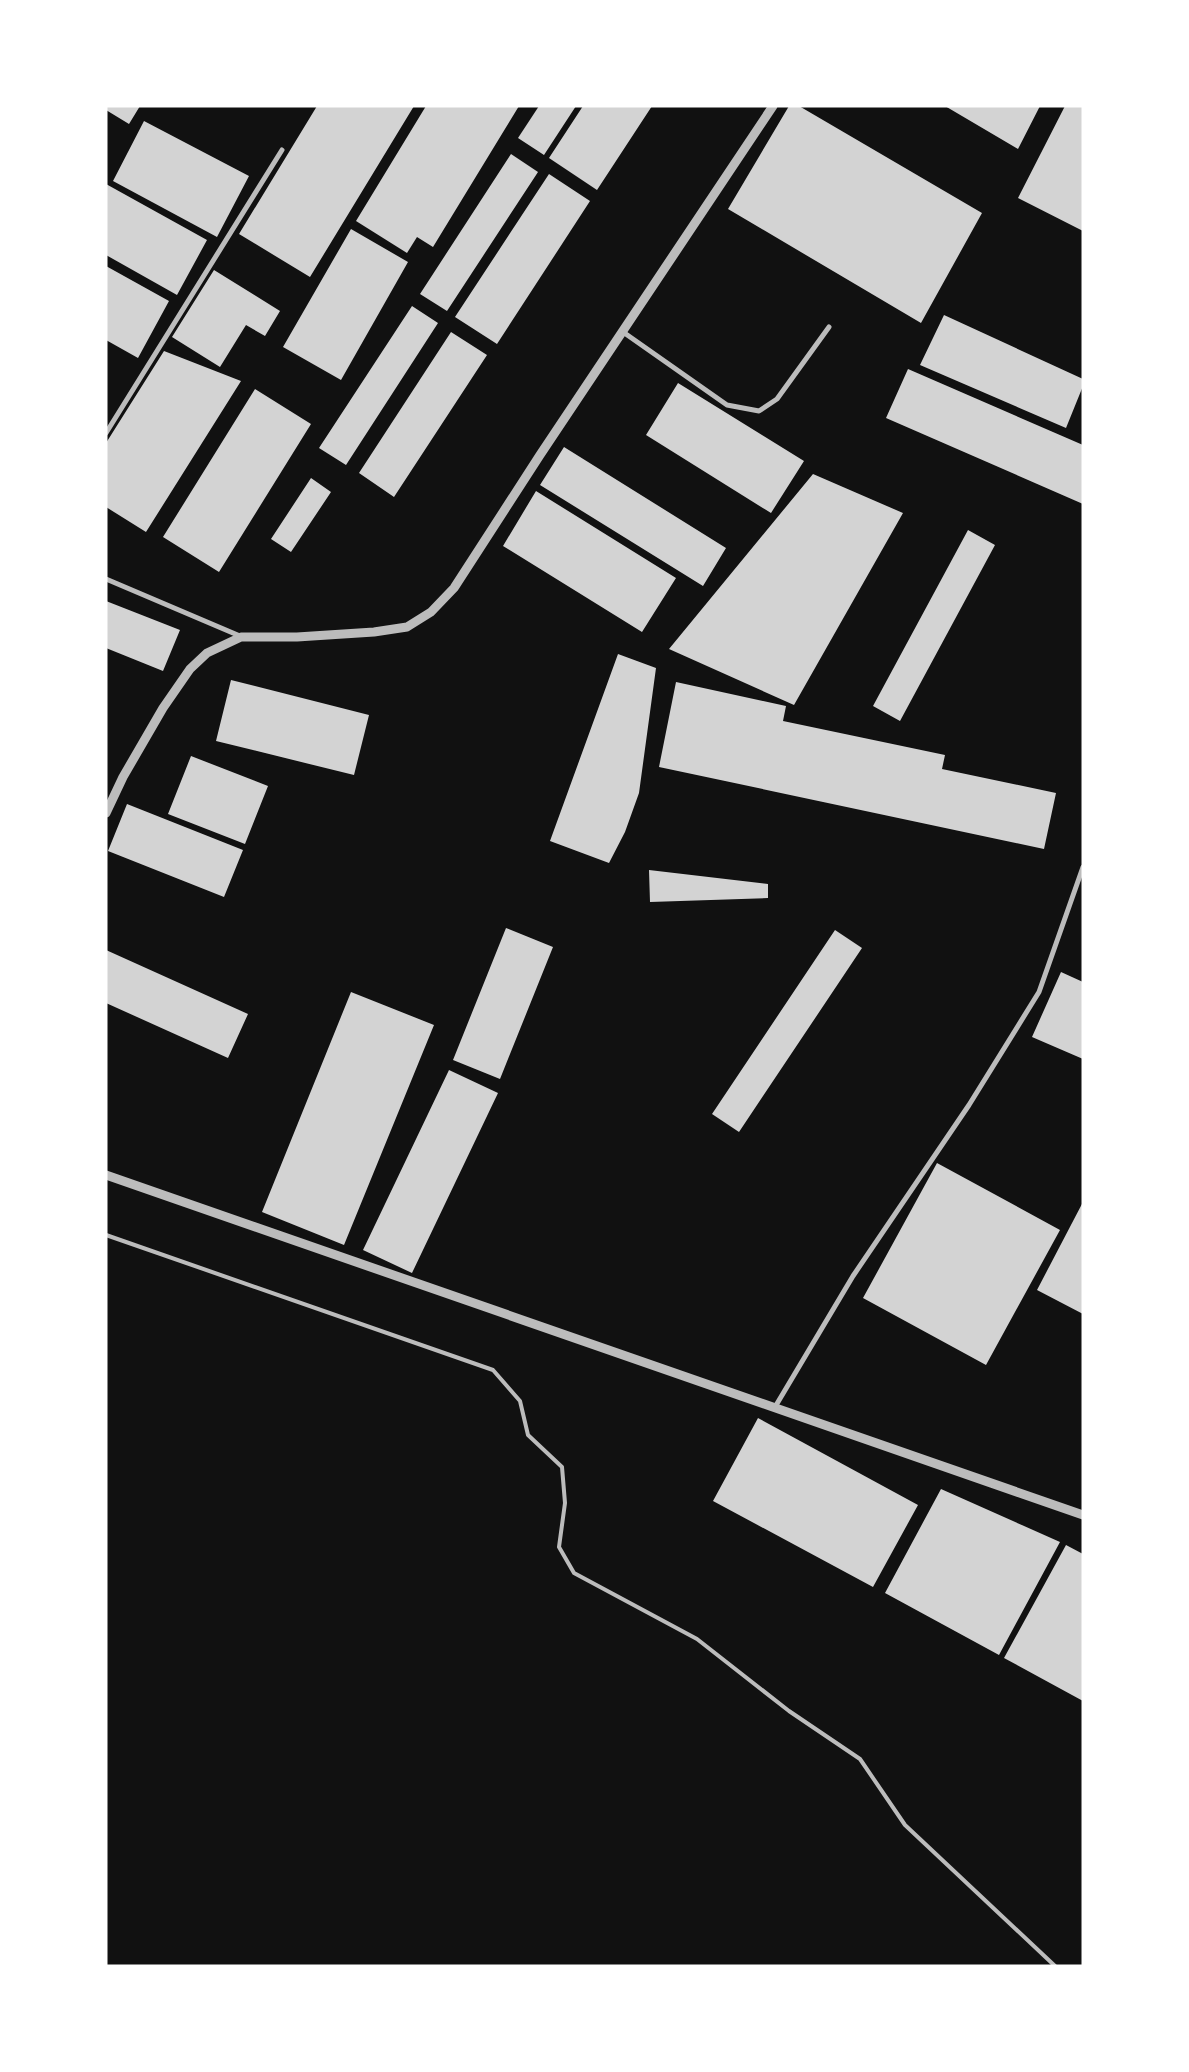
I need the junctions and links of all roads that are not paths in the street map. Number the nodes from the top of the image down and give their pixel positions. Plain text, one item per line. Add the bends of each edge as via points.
1 (773, 106) edge
2 (282, 150) dead end
3 (829, 327) dead end
4 (623, 332) junction
5 (106, 433) edge
6 (106, 579) edge
7 (241, 636) junction
8 (106, 814) edge
9 (1083, 867) edge
10 (106, 1175) edge
11 (106, 1235) edge
12 (775, 1407) junction
13 (1083, 1515) edge
14 (1055, 1966) edge

1 - 4 street
2 - 5 street
3 - 4 street via 777,399 759,411 727,405
4 - 7 street via 454,588 431,612 407,627 374,632 297,637
6 - 7 street
7 - 8 street via 207,653 190,669 123,777
9 - 12 street via 1039,992 969,1105 853,1276
10 - 12 street
11 - 14 lane via 493,1370 520,1401 528,1435 562,1467 565,1503 559,1547 574,1573 697,1639 789,1711 860,1759 904,1826
12 - 13 street

